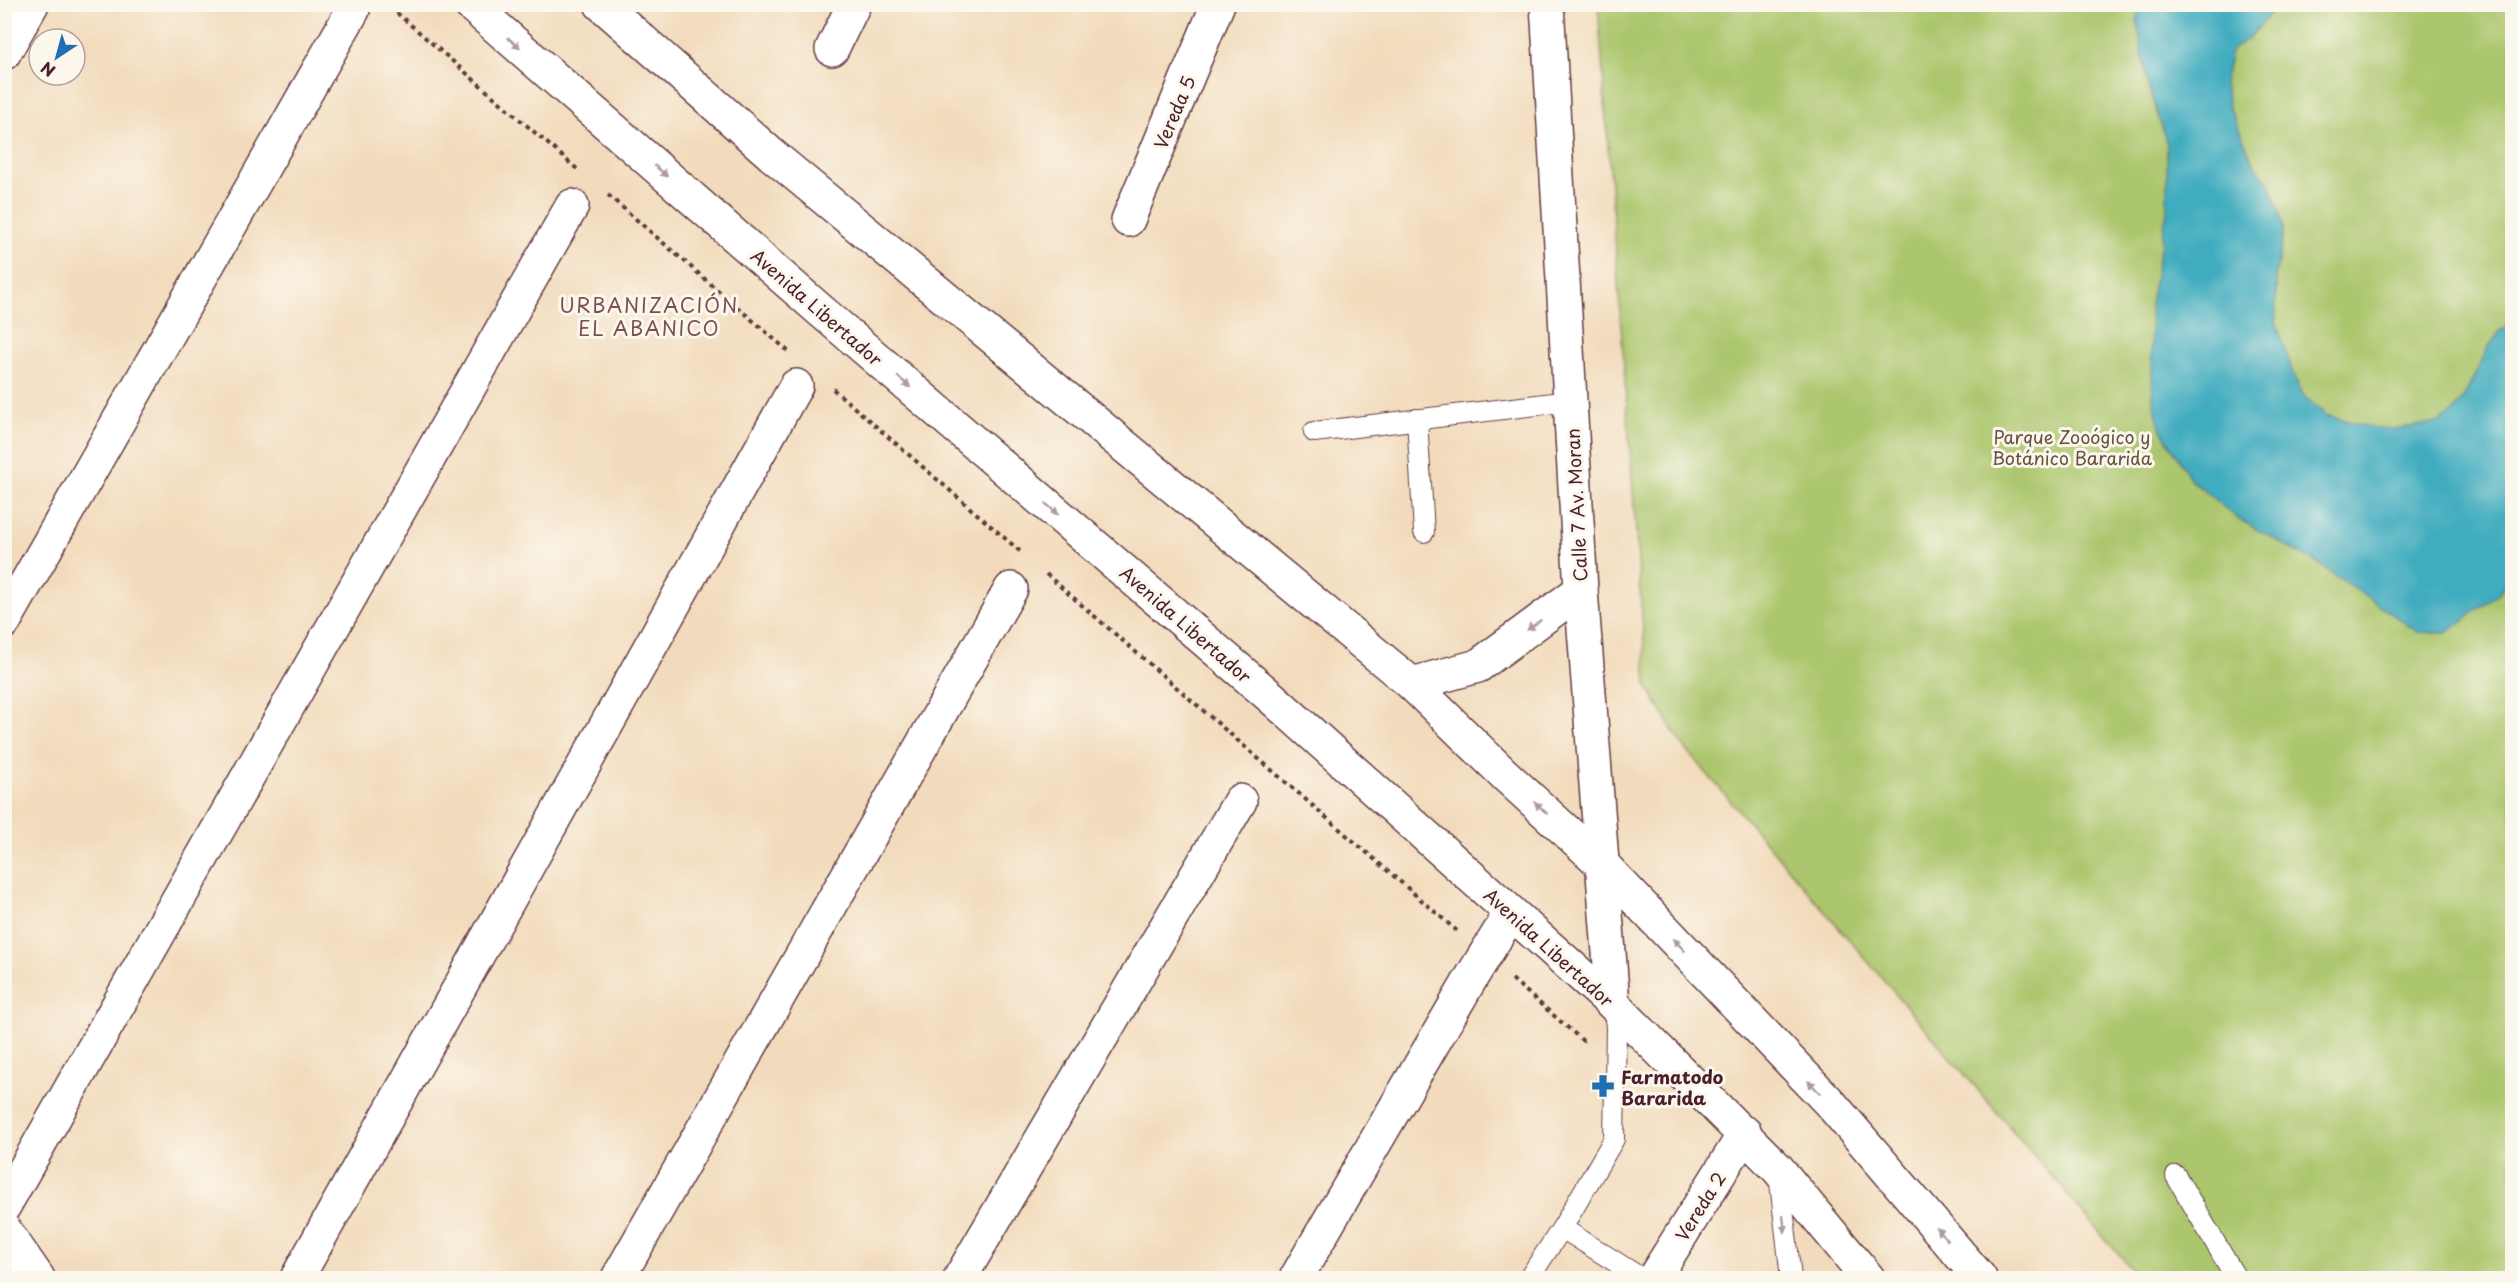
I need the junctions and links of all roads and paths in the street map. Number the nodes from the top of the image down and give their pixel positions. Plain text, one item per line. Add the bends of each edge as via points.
1 (32, 4) edge
2 (387, 4) edge
3 (470, 4) edge
4 (601, 4) edge
5 (854, 4) edge
6 (1218, 4) edge
7 (1547, 4) edge
8 (352, 10) dead end
9 (832, 49) dead end
10 (4, 53) edge
11 (582, 172) dead end
12 (599, 188) dead end
13 (572, 206) dead end
14 (1128, 220) dead end
15 (795, 371) joint
16 (831, 387) dead end
17 (1570, 401) junction
18 (1417, 419) junction
19 (1314, 432) dead end
20 (1424, 532) dead end
21 (1028, 559) dead end
22 (1037, 566) dead end
23 (1011, 589) dead end
24 (1581, 590) junction
25 (4, 622) edge
26 (1412, 684) junction
27 (1240, 801) dead end
28 (1602, 864) junction
29 (1511, 913) junction
30 (1485, 956) junction
31 (1613, 1004) junction
32 (1745, 1133) junction
33 (1778, 1168) junction
34 (2176, 1176) dead end
35 (4, 1206) edge
36 (1562, 1228) junction
37 (4, 1229) edge
38 (38, 1278) edge
39 (297, 1278) edge
40 (618, 1278) edge
41 (960, 1278) edge
42 (1296, 1278) edge
43 (1530, 1278) edge
44 (1641, 1278) edge
45 (1654, 1278) edge
46 (1791, 1278) edge
47 (1868, 1278) edge
48 (1980, 1278) edge
49 (2236, 1278) edge

1 - 10 street
2 - 11 path
3 -> 29 street, Avenida Libertador via 821,312 1272,698
4 - 26 street via 772,155
5 - 9 street
6 - 14 street, Vereda 5
7 - 17 street, Calle 7 Av. Moran
8 - 25 street
12 - 15 path
13 - 35 street
15 - 39 street
16 - 21 path
17 - 18 lane
17 - 24 street, Calle 7 Av. Moran
18 - 19 lane
18 - 20 lane
22 - 30 path
23 - 40 street
24 -> 26 street via 1478,666
24 - 28 street, Calle 7 Av. Moran
28 -> 26 street
27 - 41 street
28 - 31 street, Calle 7 Av. Moran
48 -> 28 street via 1831,1104
29 - 30 street
29 - 31 street, Avenida Libertador
30 - 31 path via 1583,1041
30 - 42 street
31 - 32 street, Avenida Libertador
31 - 36 lane via 1614,1139
32 - 33 street, Avenida Libertador
32 - 45 street, Vereda 2
33 -> 46 lane
33 - 47 street, Avenida Libertador
34 - 49 lane
36 - 43 lane
36 - 44 lane
37 - 38 street

